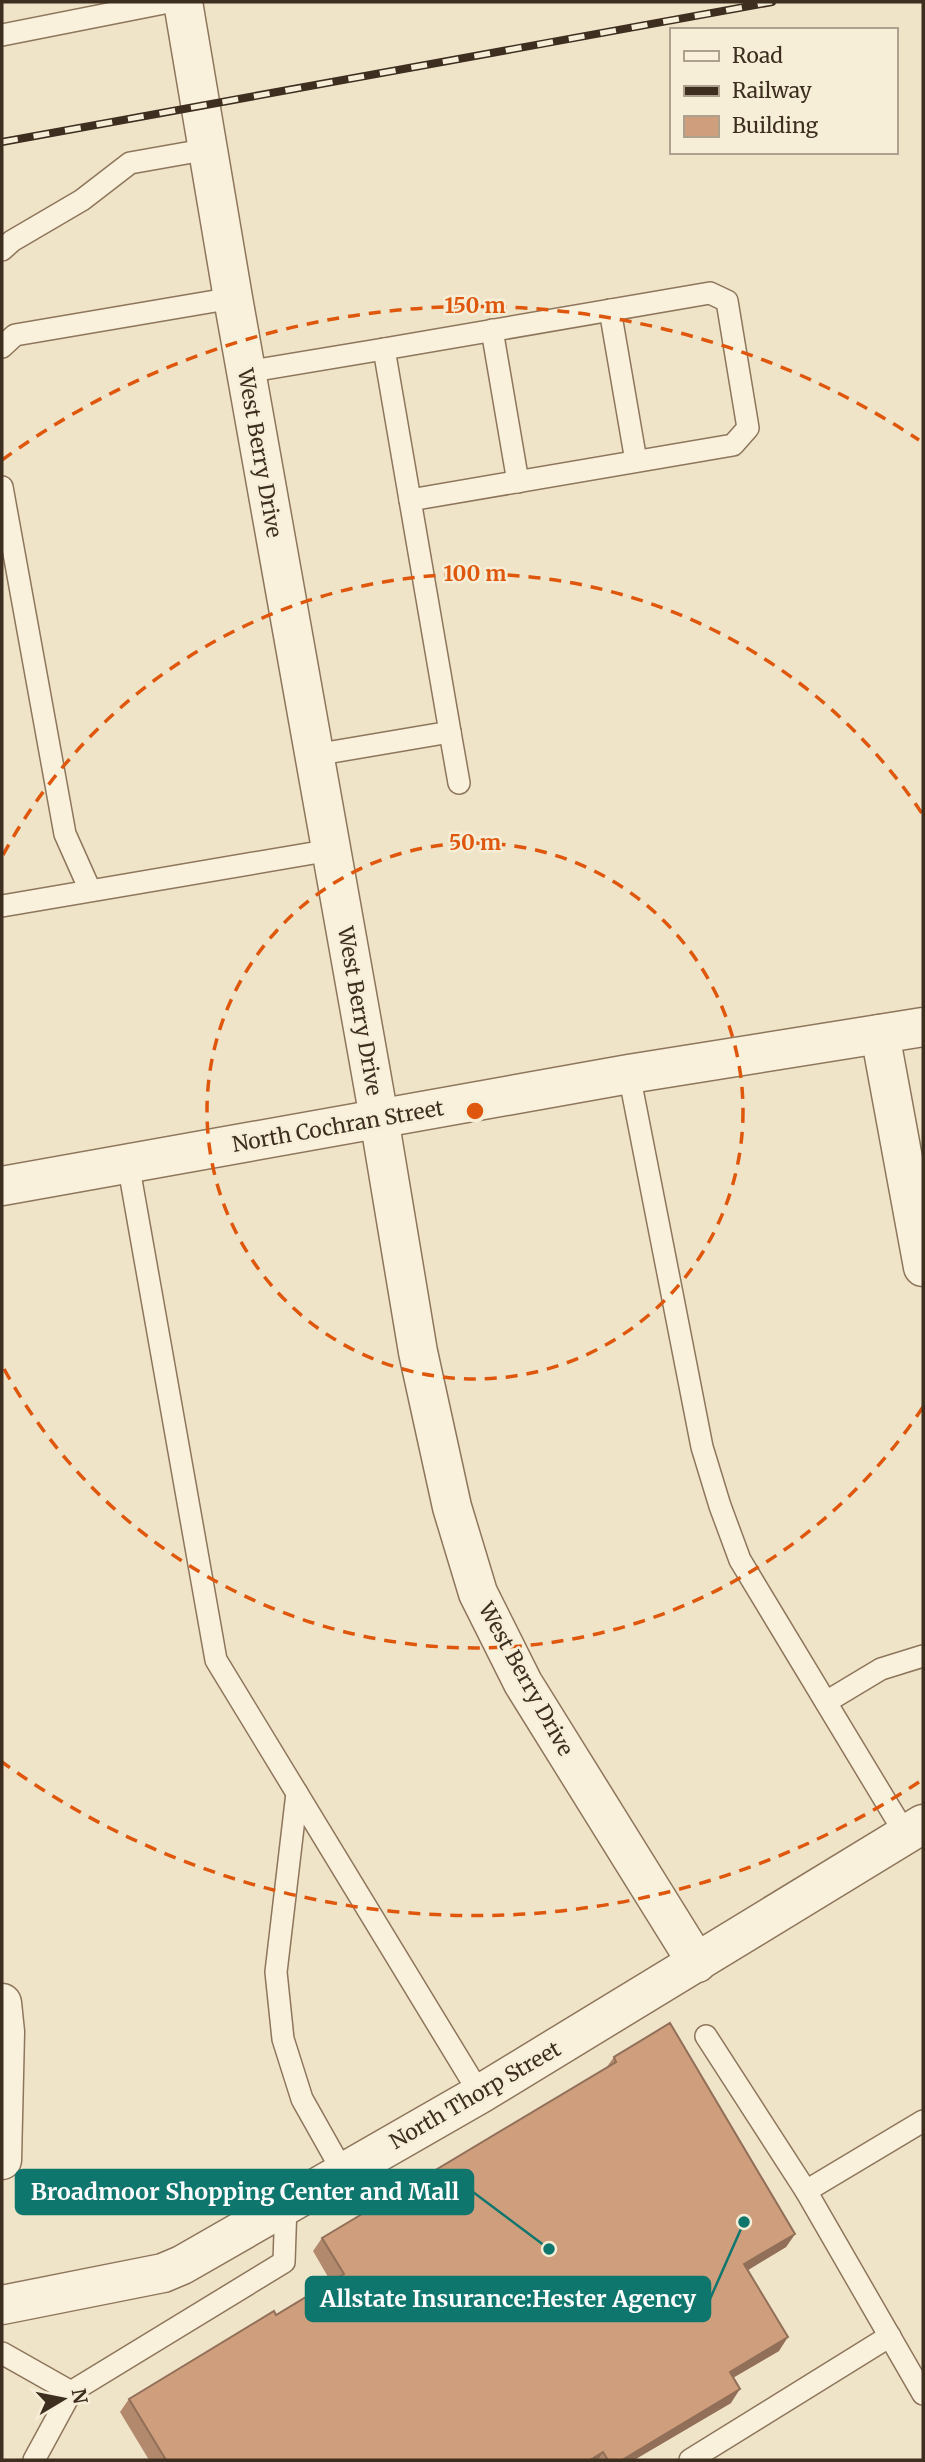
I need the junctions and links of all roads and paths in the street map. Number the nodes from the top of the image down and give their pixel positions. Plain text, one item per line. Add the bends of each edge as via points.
1 (169, 2) edge
2 (183, 2) edge
3 (2, 35) edge
4 (209, 149) junction
5 (2, 250) edge
6 (233, 298) junction
7 (610, 310) junction
8 (492, 330) junction
9 (2, 347) edge
10 (384, 349) junction
11 (246, 372) junction
12 (636, 461) junction
13 (518, 482) junction
14 (2, 487) edge
15 (410, 500) junction
16 (450, 732) junction
17 (314, 755) junction
18 (459, 783) dead end
19 (331, 850) junction
20 (90, 890) junction
21 (2, 906) edge
22 (923, 1027) edge
23 (880, 1034) junction
24 (629, 1074) junction
25 (379, 1118) junction
26 (128, 1163) junction
27 (2, 1186) edge
28 (923, 1267) edge
29 (923, 1656) edge
30 (826, 1702) junction
31 (297, 1793) junction
32 (915, 1830) edge
33 (696, 1962) junction
34 (3, 2023) edge
35 (706, 2036) dead end
36 (480, 2094) junction
37 (923, 2121) edge
38 (2, 2160) edge
39 (343, 2172) junction
40 (806, 2192) junction
41 (286, 2204) junction
42 (2, 2305) edge
43 (890, 2336) junction
44 (2, 2353) edge
45 (71, 2392) junction
46 (923, 2394) edge
47 (34, 2460) edge
48 (690, 2460) edge

1 - 3 lane
2 - 4 street, West Berry Drive
4 - 5 lane via 130,163 82,200
4 - 6 street, West Berry Drive
6 - 9 lane via 15,335
6 - 11 street, West Berry Drive
7 - 8 lane
7 - 12 lane
7 - 12 lane via 710,293 727,301 748,428 733,444
8 - 10 lane
8 - 13 lane
10 - 11 lane
10 - 15 lane
11 - 17 street, West Berry Drive
12 - 13 lane
13 - 15 lane
14 - 20 lane via 65,834
15 - 16 lane
16 - 17 lane
16 - 18 lane
17 - 19 street, West Berry Drive
19 - 20 lane
19 - 25 street, West Berry Drive
20 - 21 lane
22 - 23 street, North Cochran Street
23 - 24 street, North Cochran Street
23 - 28 street
24 - 25 street, North Cochran Street
24 - 30 lane via 702,1447 720,1506 740,1560
25 - 26 street, North Cochran Street
25 - 33 street, West Berry Drive via 418,1352 452,1507 478,1593 523,1683
26 - 27 street, North Cochran Street
26 - 31 lane via 216,1660
29 - 30 lane via 881,1669
30 - 32 lane
31 - 36 lane
31 - 39 lane via 276,1972 283,2039 302,2099
32 - 33 street, North Thorp Street
33 - 36 street, North Thorp Street
34 - 38 street
35 - 40 lane
36 - 39 street, North Thorp Street
37 - 40 lane
39 - 41 street, North Thorp Street
40 - 43 lane
41 - 42 street, North Thorp Street via 163,2273
41 - 45 lane via 284,2262
43 - 46 lane
43 - 48 lane
44 - 45 lane
45 - 47 lane

